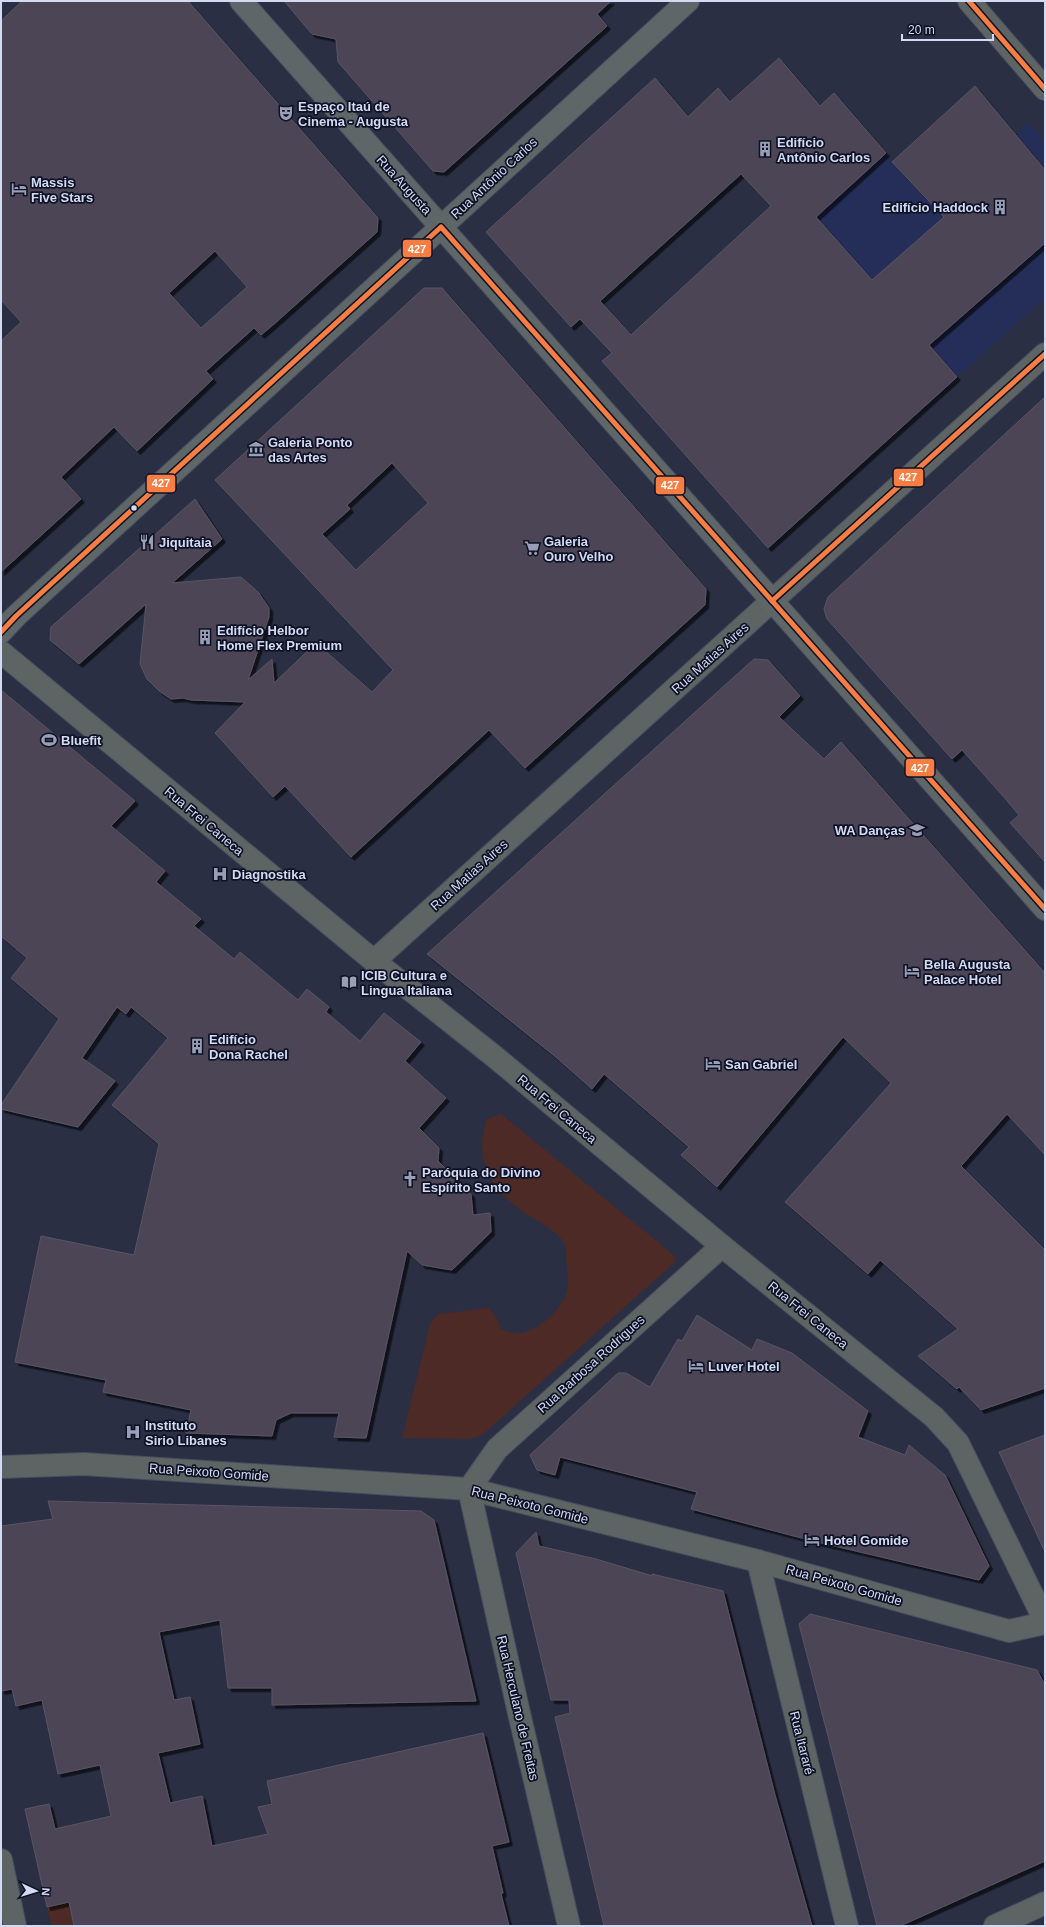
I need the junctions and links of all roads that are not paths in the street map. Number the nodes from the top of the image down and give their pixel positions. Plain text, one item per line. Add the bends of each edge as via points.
1 (241, 1) edge
2 (688, 1) edge
3 (968, 1) edge
4 (1045, 89) edge
5 (441, 227) junction
6 (1045, 354) edge
7 (772, 601) junction
8 (1, 632) edge
9 (1, 652) edge
10 (1045, 909) edge
11 (374, 961) junction
12 (722, 1246) junction
13 (1, 1467) edge
14 (469, 1489) junction
15 (758, 1561) junction
16 (1045, 1622) edge
17 (1, 1860) edge
18 (1045, 1903) edge
19 (15, 1926) edge
20 (569, 1926) edge
21 (847, 1926) edge
22 (995, 1926) edge

1 - 5 main road, Rua Augusta
2 - 5 main road, Rua Antônio Carlos
3 - 4 street
5 - 7 main road, Rua Augusta
5 - 8 main road, Rua Antônio Carlos
6 - 7 street, Rua Matias Aires
7 - 10 main road, Rua Augusta
7 - 11 street, Rua Matias Aires
9 - 11 street, Rua Frei Caneca
11 - 12 street, Rua Frei Caneca via 495,1057
12 - 14 street, Rua Barbosa Rodrigues via 497,1449
12 - 16 street, Rua Frei Caneca via 934,1417 958,1443
13 - 14 street, Rua Peixoto Gomide via 84,1464
14 - 15 street, Rua Peixoto Gomide
14 - 20 street, Rua Herculano de Freitas
15 - 16 street, Rua Peixoto Gomide via 1009,1631
15 - 21 street, Rua Itararé
17 - 19 street
18 - 22 street

